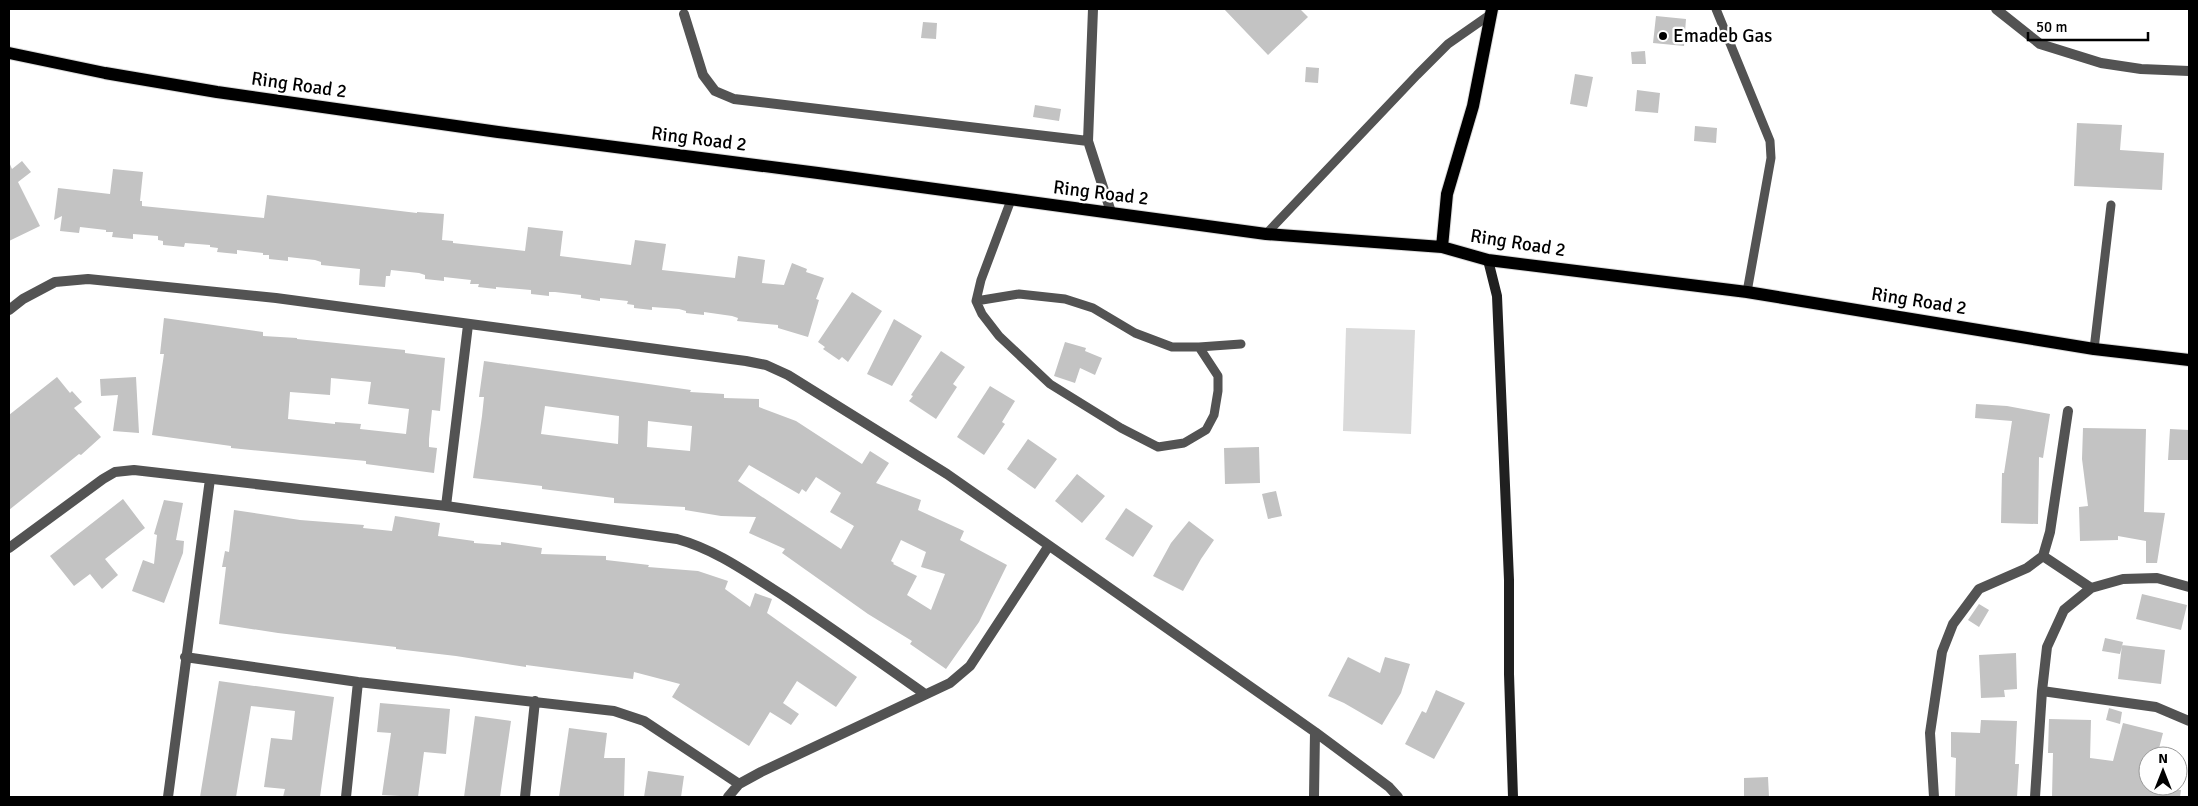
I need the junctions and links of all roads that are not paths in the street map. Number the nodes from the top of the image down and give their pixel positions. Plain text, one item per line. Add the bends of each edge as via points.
1 (1093, 9) edge
2 (1716, 9) edge
3 (1996, 9) edge
4 (1492, 11) edge
5 (684, 14) dead end
6 (9, 53) edge
7 (2189, 71) edge
8 (1088, 141) junction
9 (1011, 200) junction
10 (2111, 205) dead end
11 (1111, 212) junction
12 (1266, 234) junction
13 (1442, 247) junction
14 (1488, 260) junction
15 (1747, 292) junction
16 (976, 301) junction
17 (9, 310) edge
18 (468, 325) junction
19 (1241, 344) dead end
20 (1199, 347) junction
21 (2094, 349) junction
22 (2189, 360) edge
23 (2068, 411) dead end
24 (210, 479) junction
25 (446, 506) junction
26 (1048, 546) junction
27 (9, 548) edge
28 (2043, 556) junction
29 (2189, 587) edge
30 (2091, 588) junction
31 (185, 658) junction
32 (358, 682) junction
33 (2042, 690) junction
34 (925, 694) junction
35 (534, 701) junction
36 (2189, 721) edge
37 (1315, 732) junction
38 (739, 784) junction
39 (168, 797) edge
40 (346, 797) edge
41 (525, 797) edge
42 (728, 797) edge
43 (1314, 797) edge
44 (1398, 797) edge
45 (1513, 797) edge
46 (1934, 797) edge
47 (2035, 797) edge

1 - 8 street
2 - 15 lane via 1770,141 1771,158
3 - 7 street via 2040,44 2101,63
4 - 12 lane via 1448,44 1423,68
4 - 13 main road via 1473,106 1447,194
5 - 8 street via 703,75 715,91 734,99
6 - 9 main road, Ring Road 2 via 217,92
8 - 11 street
9 - 11 main road, Ring Road 2
9 - 16 lane
10 - 21 lane
11 - 12 main road, Ring Road 2
12 - 13 main road, Ring Road 2
13 - 14 main road, Ring Road 2
14 - 15 main road, Ring Road 2
14 - 45 street via 1497,296 1509,580
15 - 21 main road, Ring Road 2
16 - 20 lane via 1019,294 1065,299 1093,308 1135,333 1172,347
16 - 20 lane via 999,336 1050,384 1158,447 1184,443 1206,430 1214,415 1218,376
17 - 18 street via 22,299 55,282 88,279 276,298
18 - 25 street
18 - 26 street via 766,365 788,375 947,474
19 - 20 lane
21 - 22 main road, Ring Road 2
23 - 28 street via 2050,532
24 - 25 street
24 - 27 street via 134,470 115,472
24 - 31 street
25 - 34 street via 677,539 699,545 725,558 817,618
26 - 34 street via 970,666 950,683
26 - 37 street
28 - 30 street
28 - 46 street via 2027,568 1978,589 1953,624 1942,652 1930,733
29 - 30 street via 2157,578 2123,579
30 - 33 street via 2064,610 2047,647
31 - 32 street
31 - 39 street
32 - 35 street
32 - 40 street
33 - 36 street via 2156,707
33 - 47 street
34 - 38 street
35 - 38 street via 614,711 644,721
35 - 41 street
37 - 43 street
37 - 44 street
38 - 42 street

